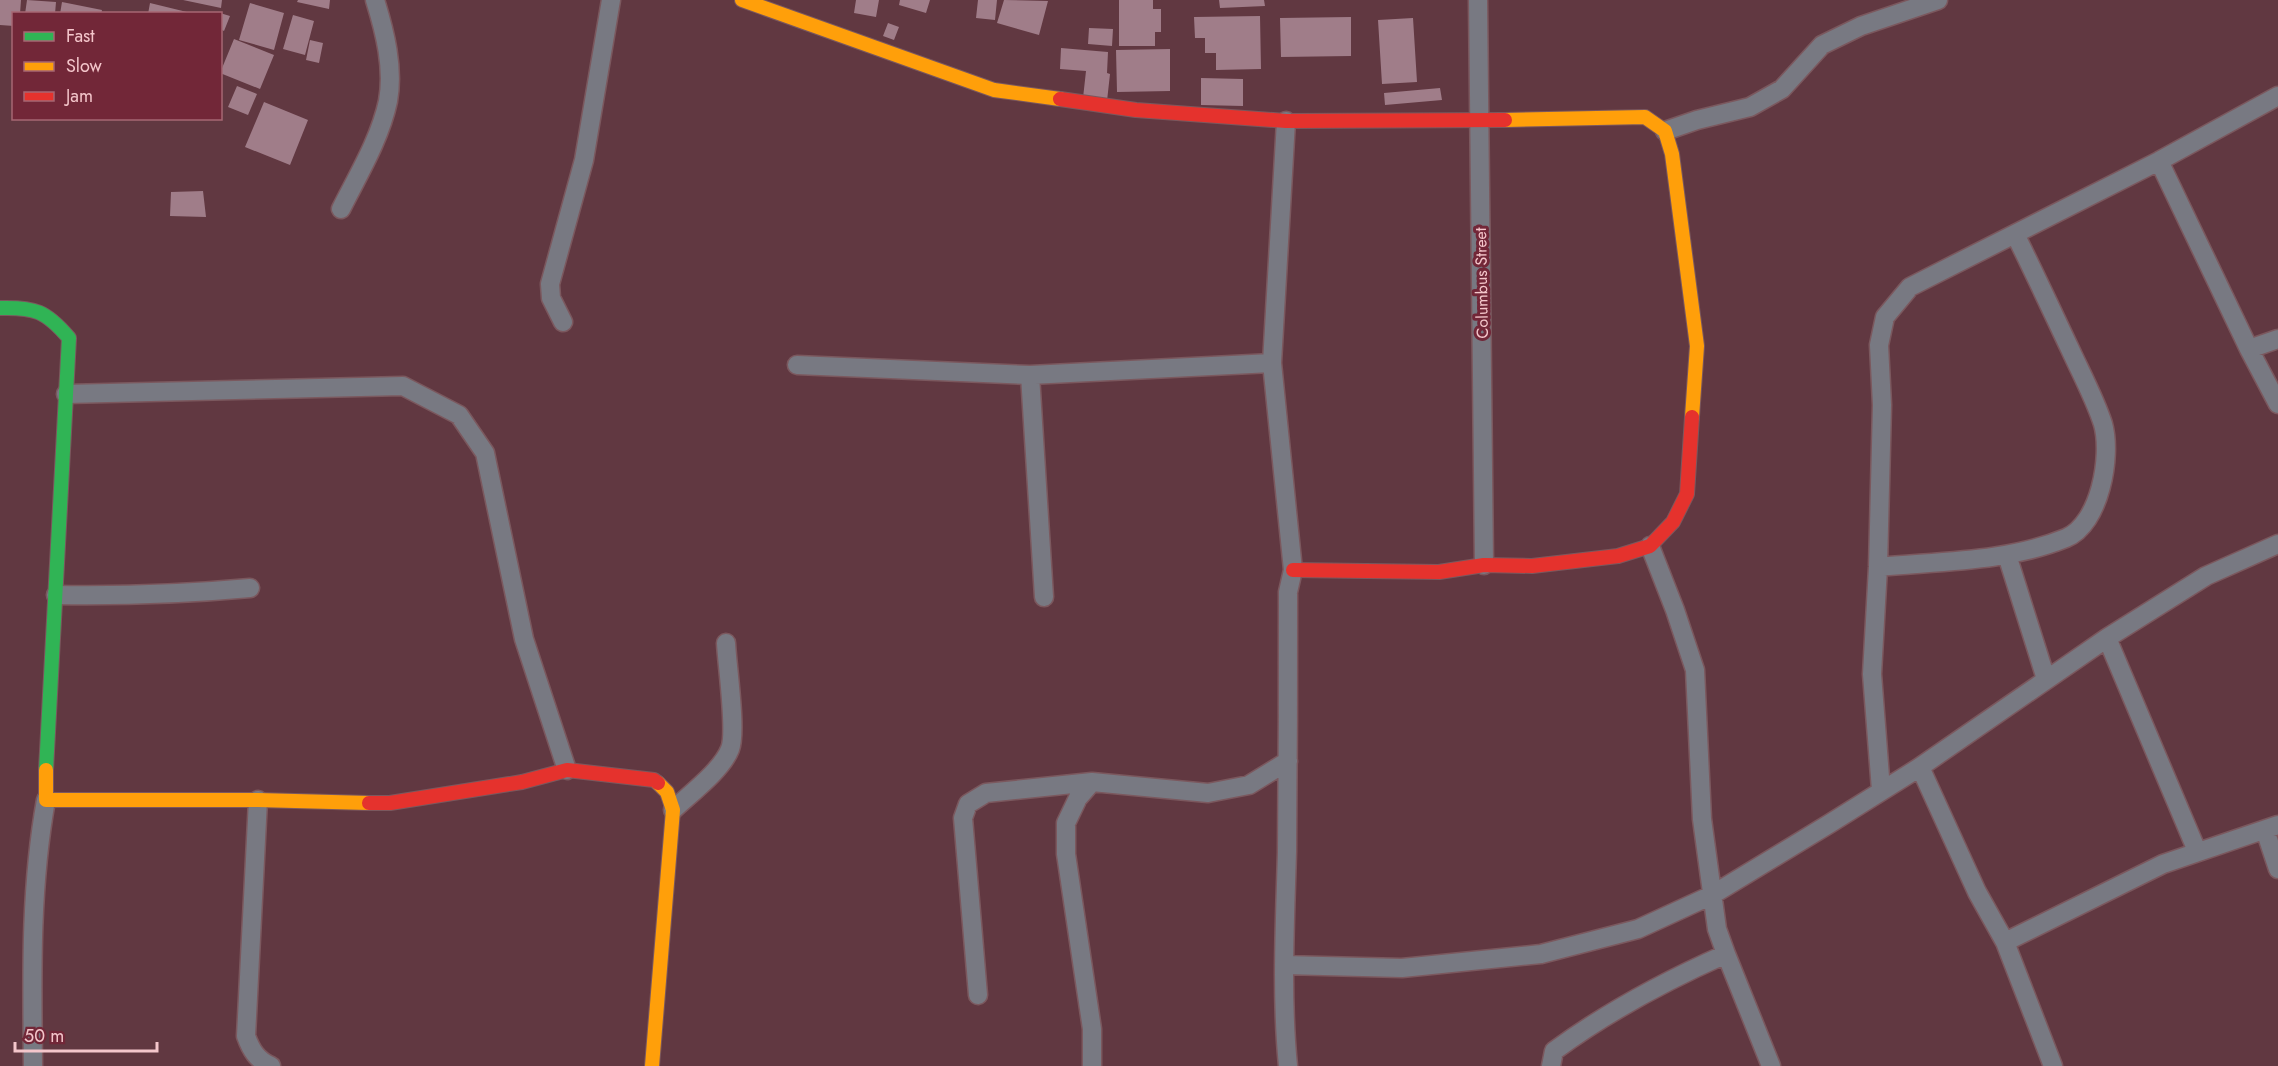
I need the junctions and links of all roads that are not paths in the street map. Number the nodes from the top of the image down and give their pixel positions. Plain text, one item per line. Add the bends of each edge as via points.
1 (375, 0) edge
2 (611, 0) edge
3 (742, 0) edge
4 (1478, 0) edge
5 (1938, 0) edge
6 (2278, 96) edge
7 (1286, 121) junction
8 (1480, 121) junction
9 (1665, 131) junction
10 (2159, 161) junction
11 (341, 209) dead end
12 (2015, 234) junction
13 (0, 308) edge
14 (563, 322) dead end
15 (2278, 339) edge
16 (2249, 349) junction
17 (1272, 363) junction
18 (797, 365) dead end
19 (1030, 375) junction
20 (66, 394) junction
21 (2278, 404) edge
22 (2278, 544) edge
23 (1650, 546) junction
24 (2007, 555) junction
25 (1484, 565) junction
26 (1878, 567) junction
27 (1293, 570) junction
28 (250, 588) dead end
29 (56, 595) junction
30 (1044, 597) dead end
31 (2107, 638) junction
32 (726, 643) dead end
33 (2046, 679) junction
34 (1288, 761) junction
35 (1920, 767) junction
36 (567, 770) junction
37 (1092, 782) junction
38 (1881, 790) junction
39 (46, 800) junction
40 (258, 800) junction
41 (673, 810) junction
42 (2271, 827) edge
43 (2197, 851) junction
44 (2278, 869) edge
45 (1712, 895) junction
46 (2005, 942) junction
47 (1726, 954) junction
48 (1284, 964) junction
49 (978, 994) dead end
50 (265, 1065) edge
51 (33, 1066) edge
52 (652, 1066) edge
53 (1092, 1066) edge
54 (1288, 1066) edge
55 (1551, 1066) edge
56 (1771, 1066) edge
57 (2053, 1066) edge

1 - 11 street via 389,56 388,101 371,150
2 - 14 street via 584,160 550,284 551,298
3 - 7 street via 994,90 1136,110
4 - 8 street, Columbus Street
5 - 9 street via 1861,26 1822,45 1782,89 1750,107
6 - 10 street
7 - 8 street
7 - 17 street
8 - 9 street via 1645,117
8 - 25 street, Columbus Street
9 - 23 street via 1672,154 1697,346 1687,494 1673,522
10 - 12 street
10 - 16 street
12 - 24 street via 2103,425 2105,453 2094,508 2082,528 2068,538
12 - 26 street via 1910,287 1885,317 1879,345 1882,405
13 - 20 street via 32,307 52,318 69,338
15 - 16 street
16 - 21 street
17 - 19 street
17 - 27 street
18 - 19 street
19 - 30 street
20 - 29 street
20 - 36 street via 403,386 459,415 485,453 524,639
22 - 31 street via 2206,576
23 - 25 street via 1618,556 1532,566
23 - 45 street via 1695,670 1702,819
24 - 26 street
24 - 33 street
25 - 27 street via 1439,572
26 - 38 street via 1872,674
27 - 34 street via 1288,592
28 - 29 street via 172,594
29 - 39 street
31 - 33 street
31 - 43 street
32 - 41 street via 731,748 723,761
33 - 35 street
34 - 37 street via 1249,785 1208,793
34 - 48 street
35 - 38 street
35 - 46 street via 1977,892
36 - 40 street via 522,782 390,803
36 - 41 street via 654,780 667,792
37 - 49 street via 986,793 968,804 963,818
37 - 53 street via 1078,798 1066,823 1066,854 1092,1029
38 - 45 street
39 - 40 street
39 - 51 street via 32,948
40 - 50 street via 246,1036 251,1050
41 - 52 street
42 - 43 street
42 - 44 street
43 - 46 street
45 - 47 street
45 - 48 street via 1638,929 1541,954 1402,968
46 - 57 street
47 - 55 street via 1678,975 1587,1027 1554,1051
47 - 56 street
48 - 54 street

